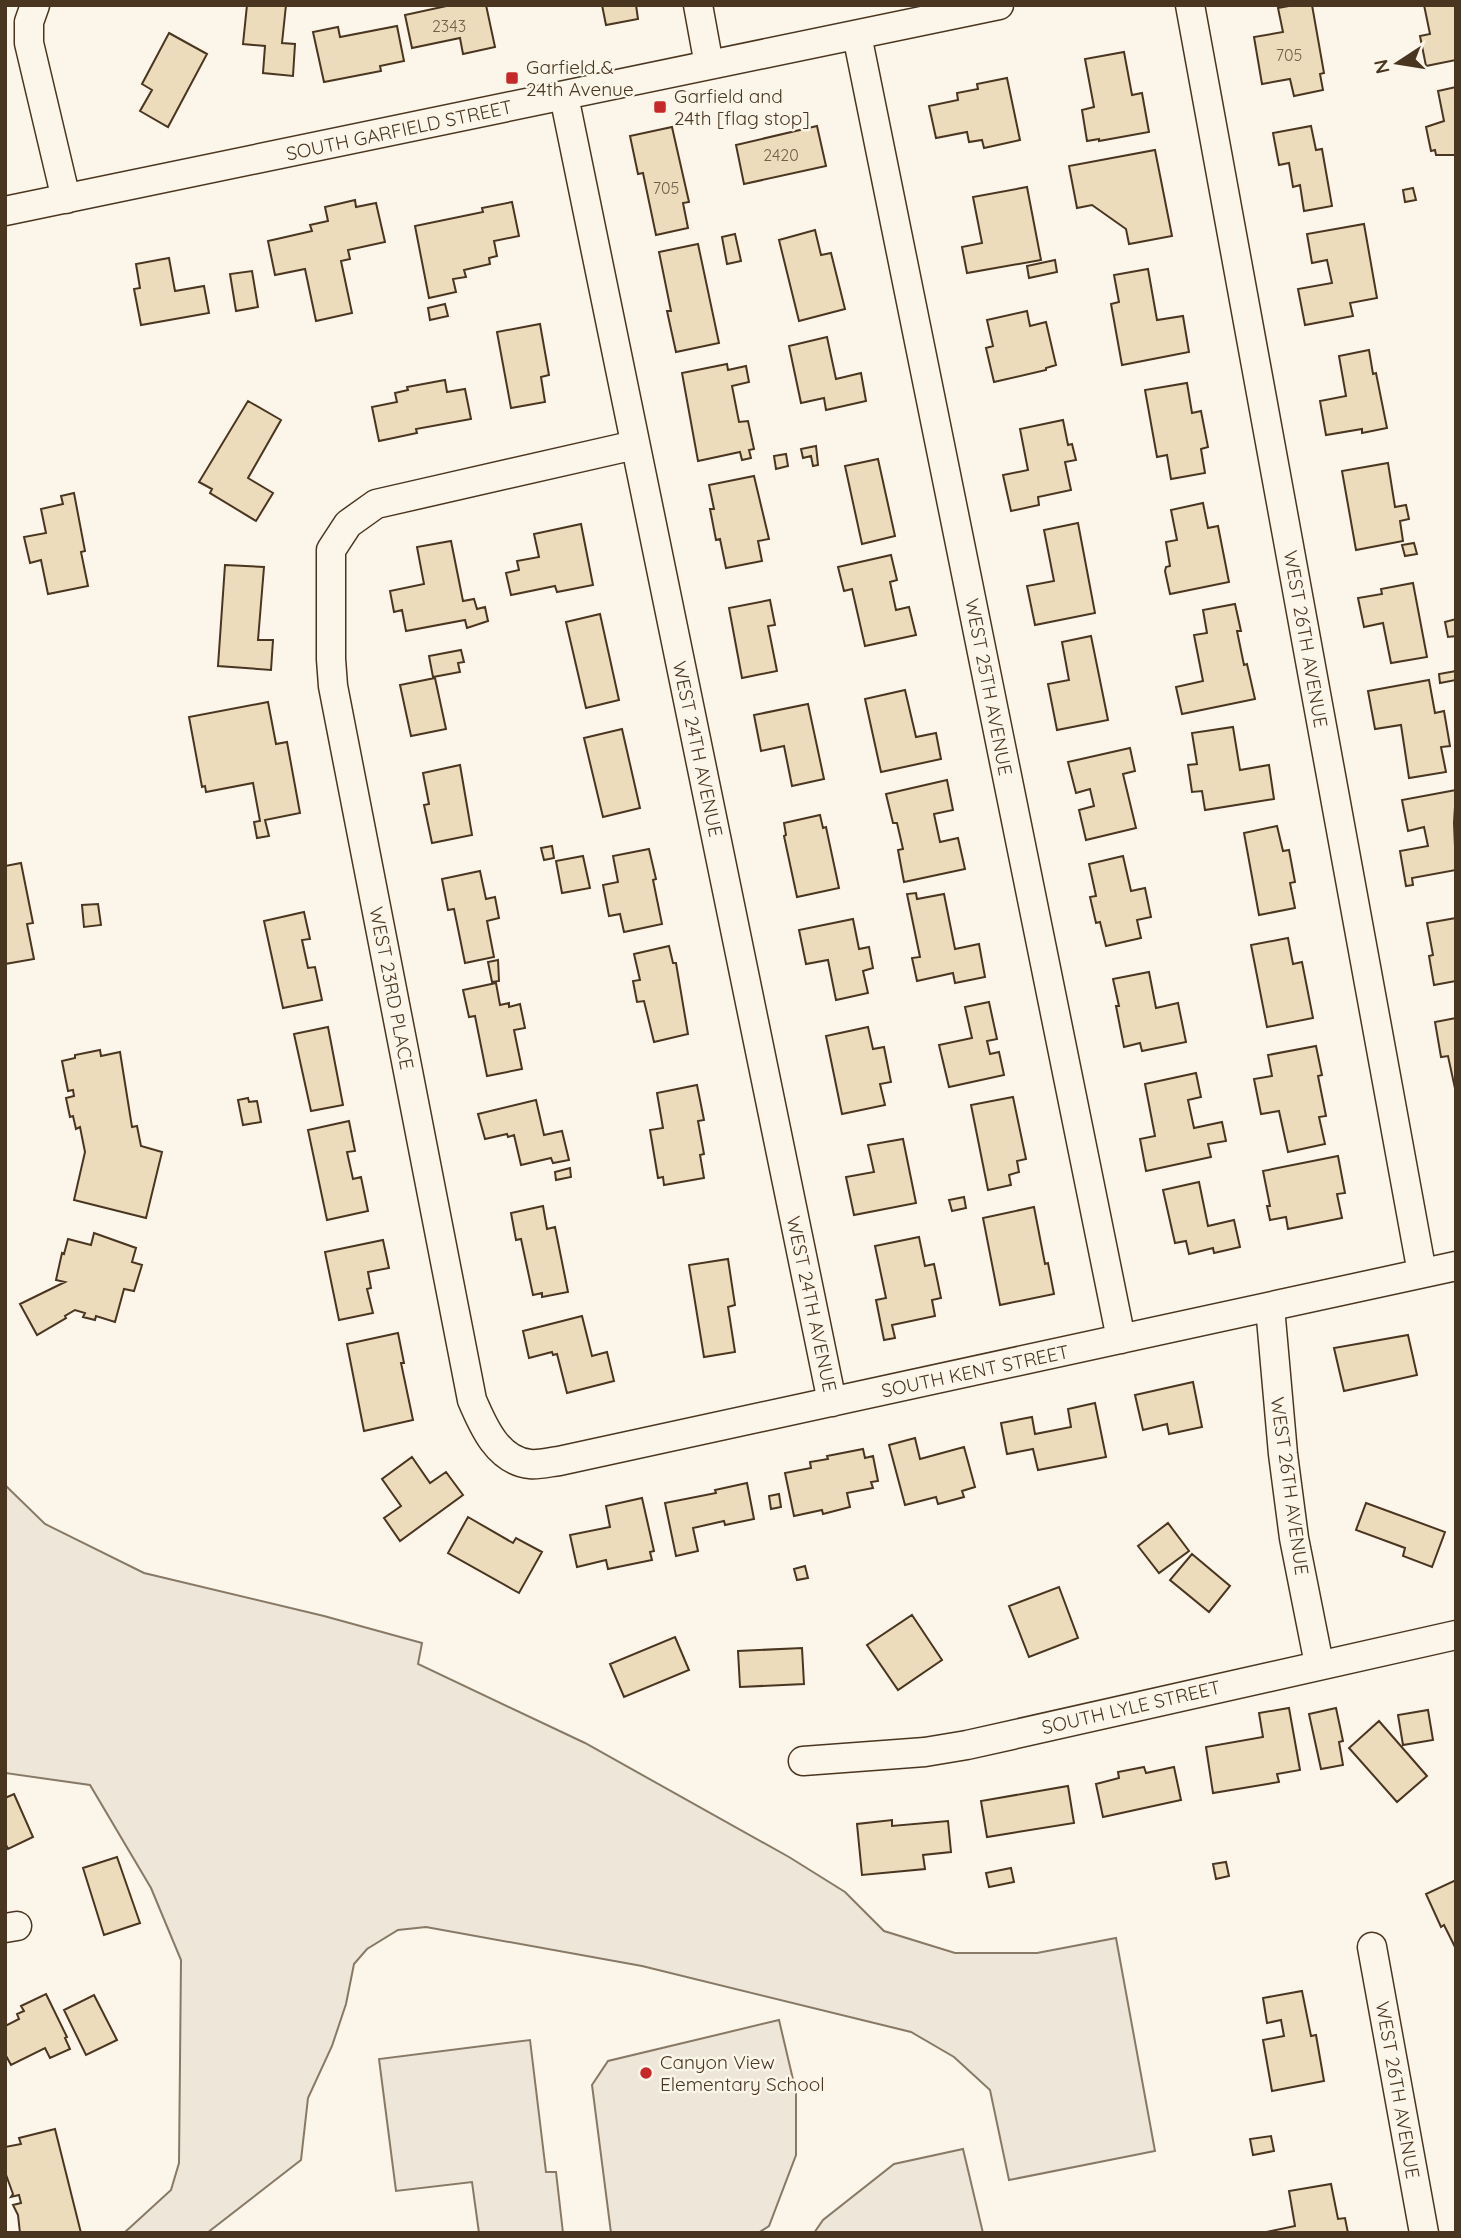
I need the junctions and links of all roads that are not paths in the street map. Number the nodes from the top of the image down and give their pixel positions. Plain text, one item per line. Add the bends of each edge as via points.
1 (35, 5) edge
2 (698, 5) edge
3 (999, 5) edge
4 (1190, 5) edge
5 (857, 35) junction
6 (709, 65) junction
7 (564, 96) junction
8 (66, 199) junction
9 (5, 211) edge
10 (635, 445) junction
11 (1456, 1266) edge
12 (1422, 1273) junction
13 (1270, 1307) junction
14 (1121, 1339) junction
15 (832, 1402) junction
16 (498, 1447) joint
17 (1456, 1635) edge
18 (1319, 1664) junction
19 (803, 1761) dead end
20 (1372, 1947) dead end
21 (1424, 2233) edge

1 - 8 street via 29,43
2 - 6 street
3 - 5 street, SOUTH GARFIELD STREET
4 - 12 street, WEST 26TH AVENUE
5 - 6 street, SOUTH GARFIELD STREET
5 - 14 street, WEST 25TH AVENUE
6 - 7 street, SOUTH GARFIELD STREET
7 - 8 street, SOUTH GARFIELD STREET
7 - 10 street, WEST 24TH AVENUE
8 - 9 street, SOUTH GARFIELD STREET
10 - 15 street, WEST 24TH AVENUE
10 - 16 street, WEST 23RD PLACE via 376,504 348,524 331,550 333,685 472,1400
11 - 12 street, SOUTH KENT STREET
12 - 13 street, SOUTH KENT STREET
13 - 14 street, SOUTH KENT STREET
13 - 18 street, WEST 26TH AVENUE via 1294,1538
14 - 15 street, SOUTH KENT STREET
15 - 16 street, SOUTH KENT STREET via 559,1461 530,1464
17 - 18 street, SOUTH LYLE STREET
18 - 19 street, SOUTH LYLE STREET via 967,1745
20 - 21 street, WEST 26TH AVENUE

